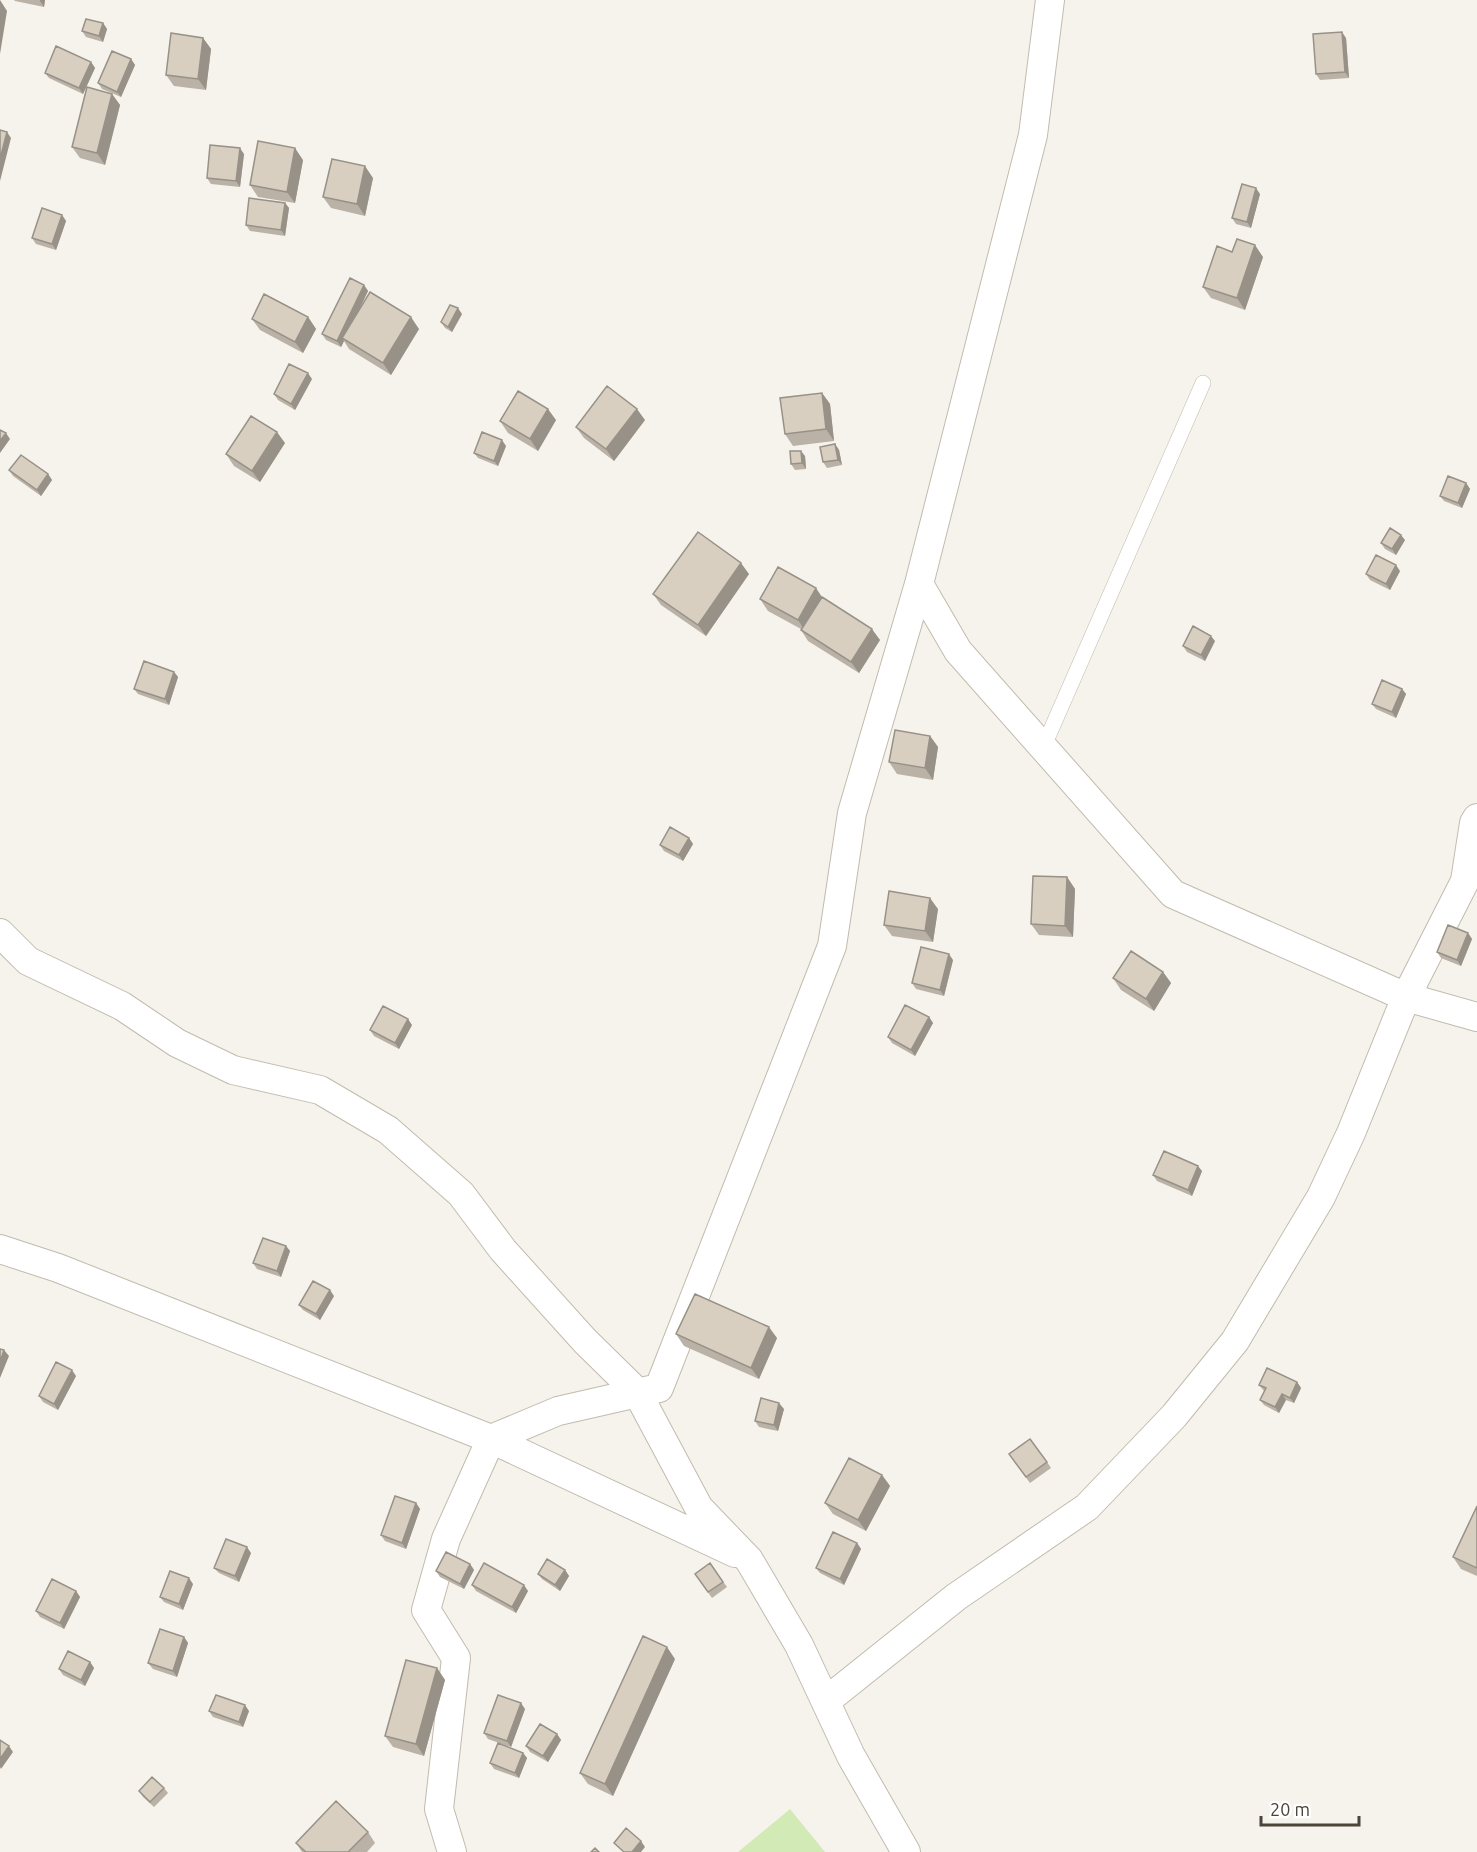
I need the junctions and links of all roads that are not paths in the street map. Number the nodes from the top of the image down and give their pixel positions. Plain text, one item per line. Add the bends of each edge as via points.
1 (1050, 0) edge
2 (1203, 383) dead end
3 (919, 584) junction
4 (1043, 748) junction
5 (1477, 818) edge
6 (0, 933) edge
7 (1406, 997) junction
8 (1477, 1017) edge
9 (0, 1249) edge
10 (638, 1392) junction
11 (491, 1439) junction
12 (749, 1560) junction
13 (826, 1701) junction
14 (452, 1852) edge
15 (906, 1852) edge

1 - 3 street via 1033,135
2 - 4 lane
3 - 4 street via 958,651
3 - 10 street via 852,813 832,946 659,1388
4 - 7 street via 1173,894
5 - 7 street via 1466,881
6 - 10 street via 28,961 122,1006 232,1070 320,1090 388,1130 461,1194 503,1250 585,1341
7 - 8 street
7 - 13 street via 1321,1197 1235,1341 1174,1416 1087,1507 956,1597
9 - 11 street via 58,1268
10 - 11 street via 558,1411
10 - 12 street via 699,1508
11 - 12 street
11 - 14 street via 446,1539 426,1610 456,1658 439,1809
12 - 13 street via 799,1645
13 - 15 street via 850,1756

